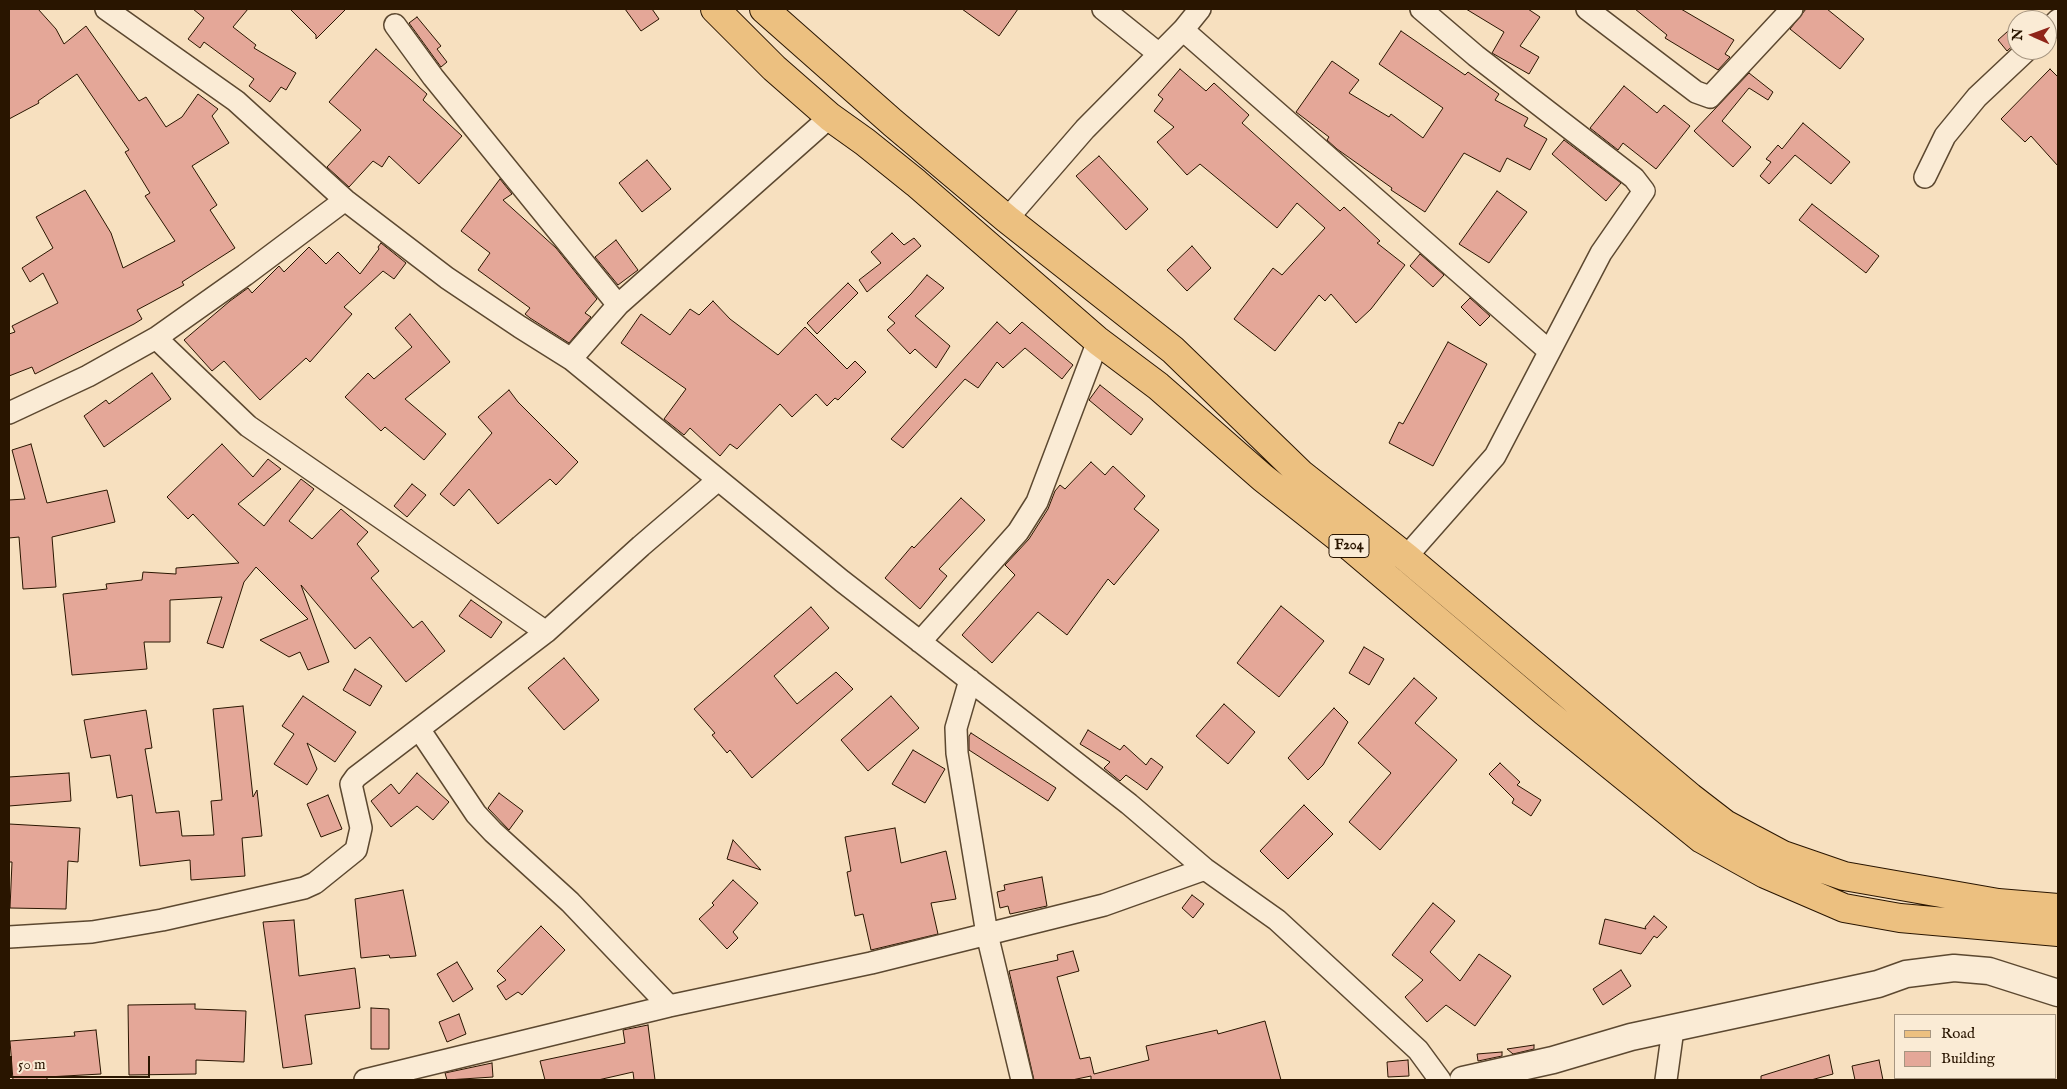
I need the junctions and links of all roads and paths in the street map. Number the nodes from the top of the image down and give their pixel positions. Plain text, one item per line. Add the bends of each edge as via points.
1 (106, 9) edge
2 (715, 9) edge
3 (764, 9) edge
4 (1103, 9) edge
5 (1200, 9) edge
6 (1421, 9) edge
7 (1587, 9) edge
8 (1792, 9) edge
9 (395, 25) dead end
10 (1183, 30) junction
11 (1159, 54) junction
12 (2016, 60) edge
13 (830, 117) junction
14 (1925, 177) dead end
15 (345, 200) junction
16 (1007, 219) junction
17 (618, 305) junction
18 (156, 338) junction
19 (1098, 341) junction
20 (1548, 350) junction
21 (571, 359) junction
22 (9, 413) edge
23 (718, 480) junction
24 (1406, 557) junction
25 (546, 632) junction
26 (920, 642) junction
27 (970, 680) junction
28 (419, 729) junction
29 (1205, 869) junction
30 (2058, 908) edge
31 (2058, 932) edge
32 (987, 934) junction
33 (9, 937) edge
34 (2058, 993) edge
35 (669, 1006) junction
36 (1673, 1029) junction
37 (366, 1080) edge
38 (1022, 1080) edge
39 (1440, 1080) edge
40 (1463, 1080) edge
41 (1666, 1080) edge

1 - 15 street via 236,101
2 - 13 main road, F204 via 774,68
3 - 16 main road, F204 via 892,123
4 - 11 street
5 - 10 street
6 - 20 street via 1476,56 1634,178 1644,191 1601,253
7 - 8 street via 1696,92 1710,97
9 - 17 street via 433,77
10 - 11 street
10 - 20 street
11 - 16 street via 1085,129
12 - 14 street via 1977,97 1945,136
13 - 17 street
13 - 19 main road, F204 via 916,183
15 - 18 street
15 - 21 street via 447,278
16 - 24 main road, F204 via 1173,350 1301,474
17 - 21 street
18 - 22 street via 88,376
18 - 25 street via 248,426
19 - 26 street via 1037,502 1018,532
19 - 31 main road, F204 via 1158,386 1263,478 1702,838 1765,874 1844,908 1900,918
20 - 24 street via 1495,456
21 - 23 street
23 - 25 street
23 - 26 street
24 - 30 main road, F204 via 1690,797 1725,824 1761,844 1844,876 1998,903
25 - 28 street
26 - 27 street
27 - 29 street via 1129,804
27 - 32 street via 956,728 957,754
28 - 33 street via 351,784 361,828 356,850 315,883 162,920 92,932
28 - 35 street via 476,814 570,902
29 - 32 street via 1104,905
29 - 39 street via 1277,920 1418,1050
32 - 35 street via 871,963
32 - 38 street
34 - 36 street via 1989,971 1954,968 1906,974 1878,984
35 - 37 street
36 - 40 street
36 - 41 street

